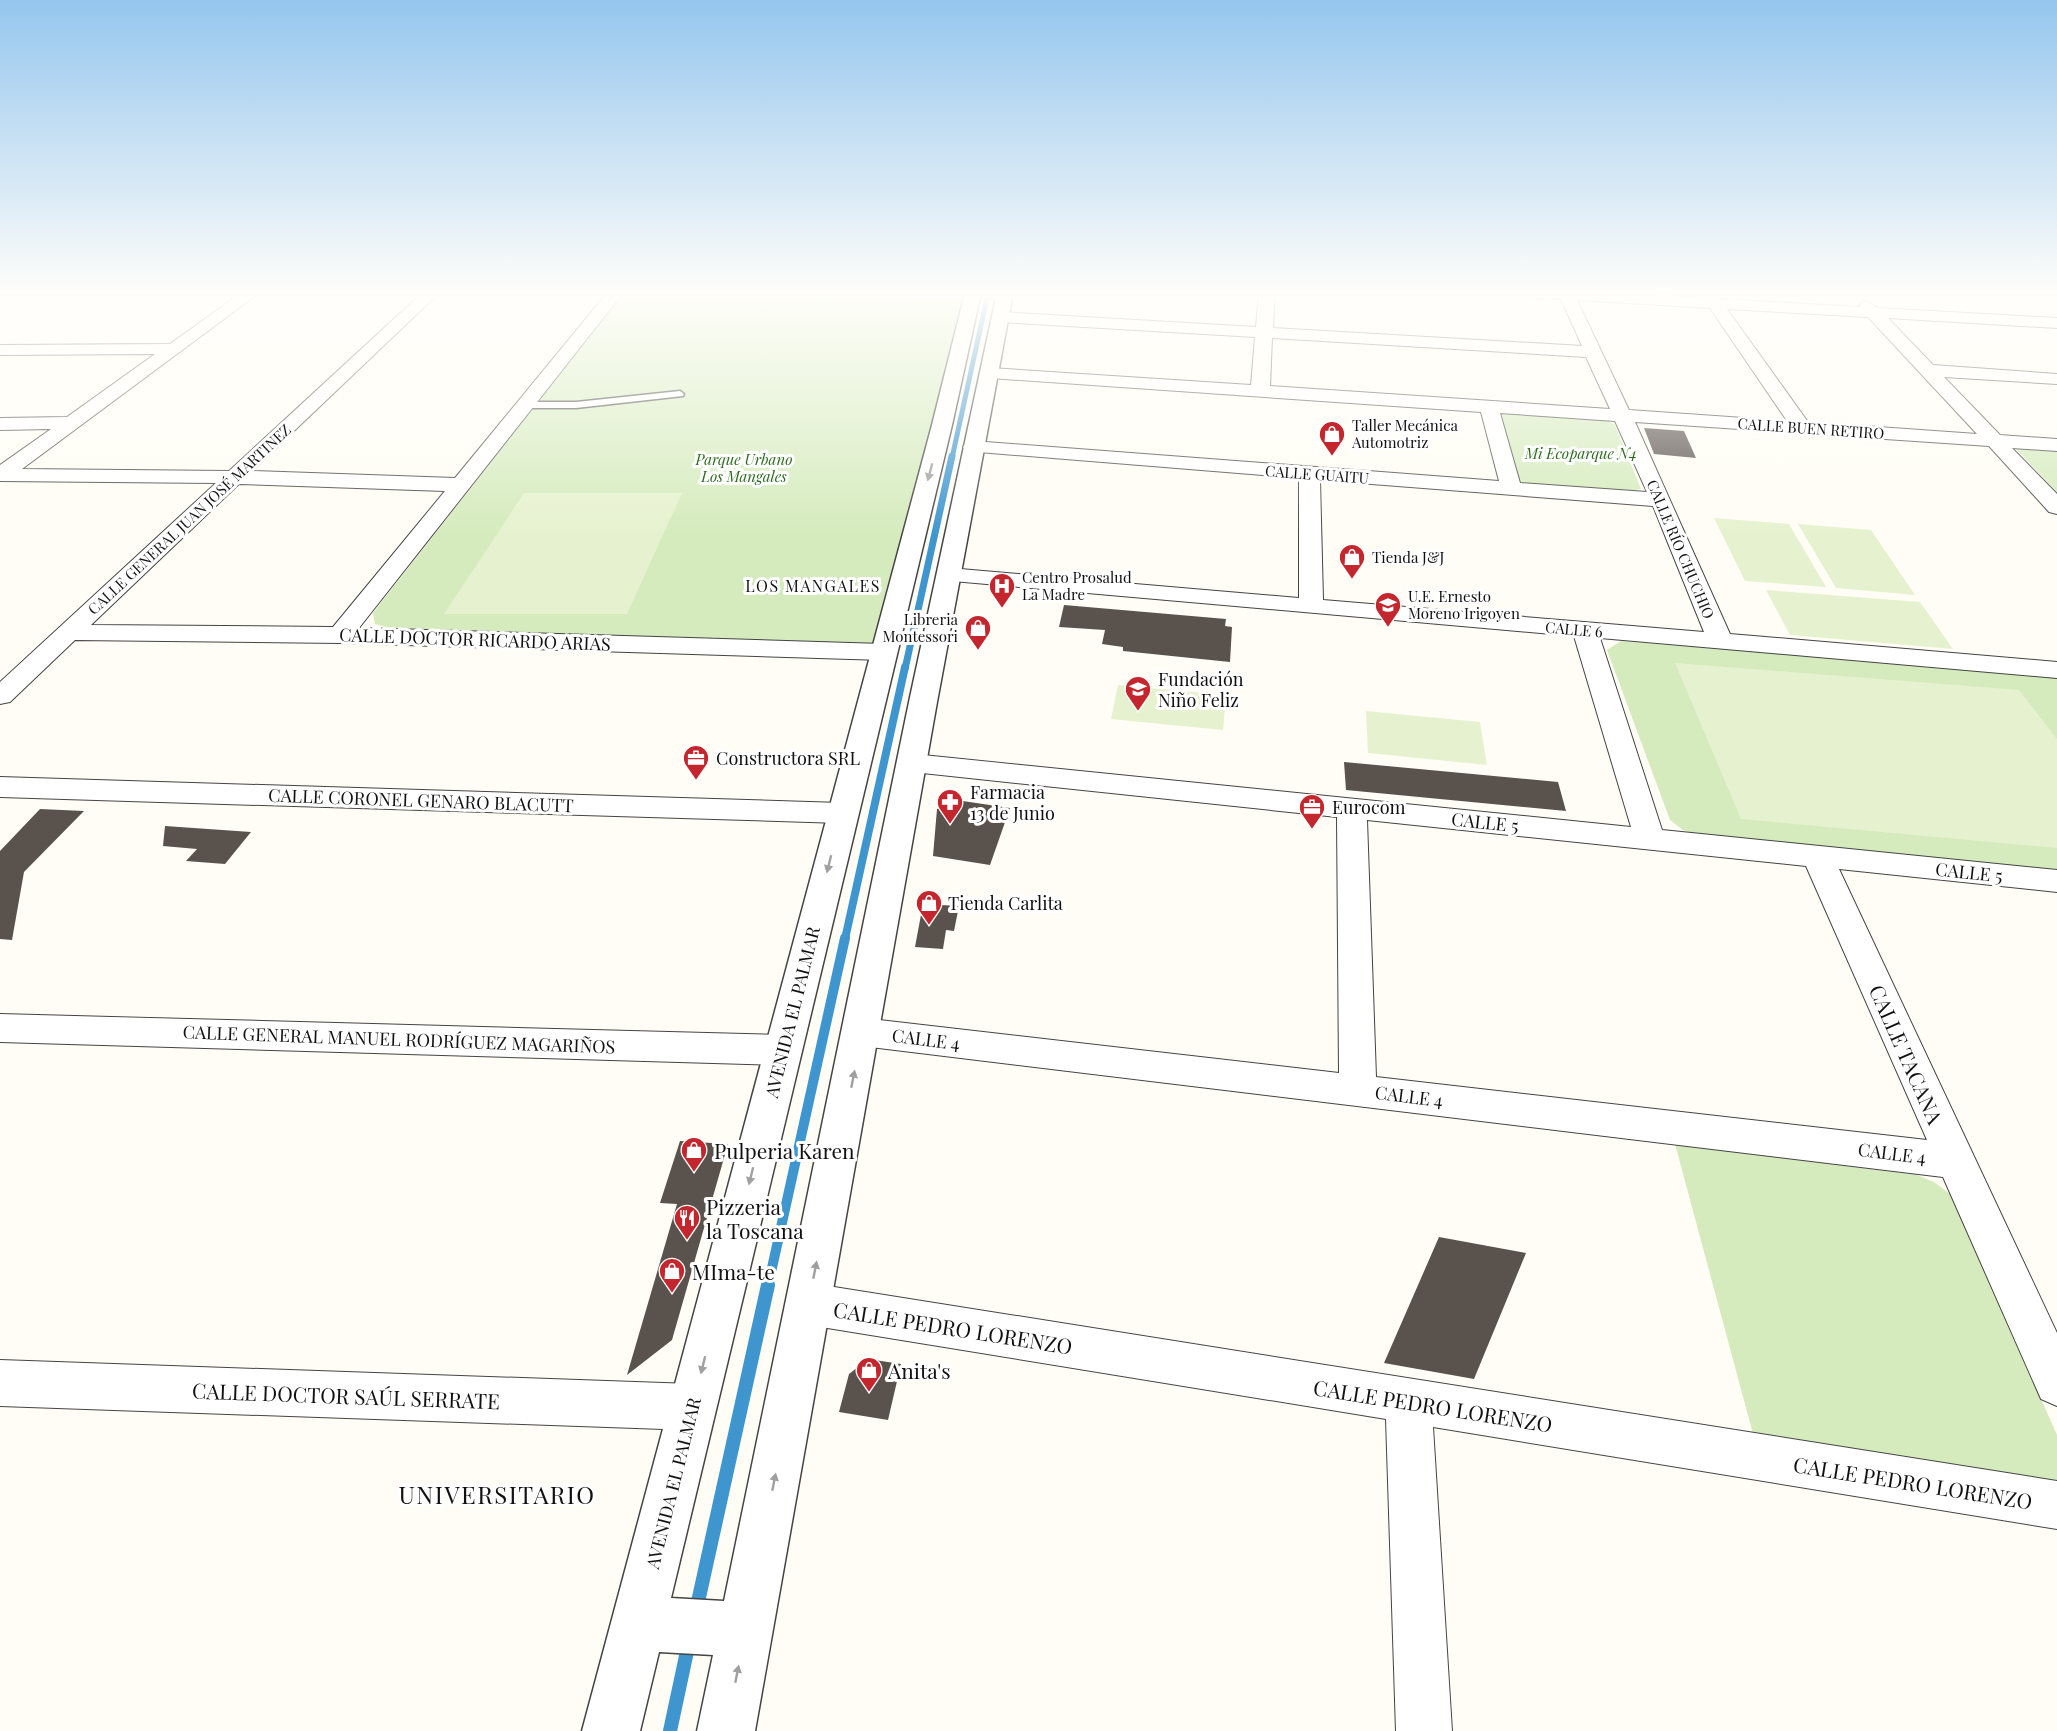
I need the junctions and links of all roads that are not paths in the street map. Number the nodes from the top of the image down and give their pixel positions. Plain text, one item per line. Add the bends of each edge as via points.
1 (990, 373) edge
2 (140, 374) edge
3 (344, 374) edge
4 (550, 374) edge
5 (967, 374) edge
6 (1001, 374) edge
7 (1261, 374) edge
8 (1604, 374) edge
9 (1764, 374) edge
10 (1932, 374) edge
11 (1982, 374) edge
12 (2057, 379) edge
13 (1260, 392) junction
14 (680, 394) dead end
15 (525, 405) junction
16 (1489, 407) junction
17 (1623, 416) junction
18 (71, 423) junction
19 (0, 424) edge
20 (1802, 428) junction
21 (963, 430) junction
22 (1994, 441) junction
23 (2057, 445) edge
24 (1309, 473) junction
25 (0, 475) edge
26 (232, 478) junction
27 (461, 485) junction
28 (1511, 488) junction
29 (1661, 500) junction
30 (2057, 507) edge
31 (949, 575) junction
32 (1311, 606) junction
33 (1585, 630) junction
34 (68, 632) junction
35 (340, 635) junction
36 (1720, 641) junction
37 (882, 652) junction
38 (2057, 670) edge
39 (0, 696) edge
40 (876, 701) junction
41 (917, 702) junction
42 (914, 763) junction
43 (0, 787) edge
44 (1352, 808) junction
45 (841, 813) junction
46 (1650, 839) junction
47 (1817, 856) junction
48 (2057, 881) edge
49 (8, 1028) edge
50 (862, 1032) junction
51 (782, 1050) junction
52 (1358, 1090) junction
53 (1956, 1161) junction
54 (809, 1304) junction
55 (0, 1383) edge
56 (2057, 1383) edge
57 (1408, 1401) junction
58 (692, 1407) junction
59 (2057, 1505) edge
60 (651, 1624) junction
61 (732, 1629) junction
62 (611, 1731) edge
63 (726, 1731) edge
64 (1424, 1731) edge

1 - 21 street, AVENIDA EL PALMAR
2 - 18 street
3 - 26 street, CALLE GENERAL JUAN JOSÉ MARTINEZ
4 - 15 street
5 - 21 street, AVENIDA EL PALMAR
6 - 13 street, CALLE BUEN RETIRO
7 - 13 street
8 - 17 street, CALLE RÍO CHUCHIO
9 - 20 street
10 - 22 street
11 - 12 street
13 - 16 street, CALLE BUEN RETIRO
14 - 15 lane via 576,405
15 - 27 street
16 - 17 street, CALLE BUEN RETIRO
16 - 28 street
17 - 20 street, CALLE BUEN RETIRO
17 - 29 street, CALLE RÍO CHUCHIO
18 - 19 street
18 - 25 street
20 - 22 street, CALLE BUEN RETIRO
21 - 24 street, CALLE GUAITU
21 - 31 street, AVENIDA EL PALMAR
21 -> 37 street, AVENIDA EL PALMAR
22 - 23 street, CALLE BUEN RETIRO
22 - 30 street
24 - 28 street, CALLE GUAITU
24 - 32 street
25 - 26 street
26 - 27 street
26 - 34 street, CALLE GENERAL JUAN JOSÉ MARTINEZ
27 - 35 street
28 - 29 street, CALLE GUAITU
29 - 36 street, CALLE RÍO CHUCHIO
31 - 32 street, CALLE 6
31 - 41 street, AVENIDA EL PALMAR
32 - 33 street, CALLE 6
33 - 36 street, CALLE 6
33 - 46 street
34 - 35 street, CALLE DOCTOR RICARDO ARIAS
34 - 39 street, CALLE GENERAL JUAN JOSÉ MARTINEZ
35 - 37 street, CALLE DOCTOR RICARDO ARIAS
36 - 38 street, CALLE 6
37 - 40 street, AVENIDA EL PALMAR
40 - 41 street
40 - 45 street, AVENIDA EL PALMAR
41 - 42 street, AVENIDA EL PALMAR
42 - 44 street, CALLE 5
42 - 50 street, AVENIDA EL PALMAR
43 - 45 street, CALLE CORONEL GENARO BLACUTT
44 - 46 street, CALLE 5
44 - 52 street
45 -> 51 street, AVENIDA EL PALMAR
46 - 47 street, CALLE 5
47 - 48 street, CALLE 5
47 - 53 street, CALLE TACANA
49 - 51 street, CALLE GENERAL MANUEL RODRÍGUEZ MAGARIÑOS
50 - 52 street, CALLE 4
54 -> 50 street, AVENIDA EL PALMAR
51 -> 58 street, AVENIDA EL PALMAR
52 - 53 street, CALLE 4
53 - 56 street, CALLE TACANA
54 - 57 street, CALLE PEDRO LORENZO
61 -> 54 street, AVENIDA EL PALMAR
55 - 58 street, CALLE DOCTOR SAÚL SERRATE
57 - 59 street, CALLE PEDRO LORENZO
57 - 64 street
58 - 60 street, AVENIDA EL PALMAR
60 - 61 street
60 - 62 street, AVENIDA EL PALMAR
63 -> 61 street, AVENIDA EL PALMAR

